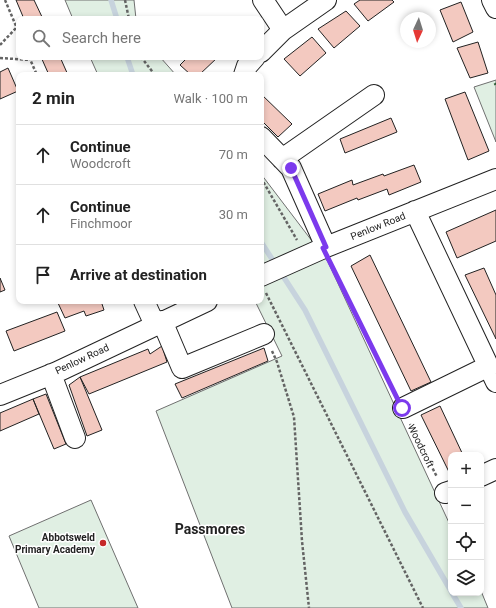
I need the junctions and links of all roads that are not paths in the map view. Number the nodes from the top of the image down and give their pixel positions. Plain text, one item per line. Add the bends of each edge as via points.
1 (263, 0) edge
2 (326, 0) edge
3 (492, 0) edge
4 (496, 8) edge
5 (283, 30) junction
6 (264, 49) edge
7 (253, 60) edge
8 (245, 72) edge
9 (374, 96) dead end
10 (264, 140) edge
11 (282, 159) junction
12 (496, 179) edge
13 (415, 211) junction
14 (318, 250) junction
15 (264, 282) edge
16 (146, 304) edge
17 (199, 304) edge
18 (158, 323) junction
19 (264, 334) road end
20 (51, 374) junction
21 (492, 374) edge
22 (0, 395) edge
23 (402, 408) road end
24 (75, 438) dead end
25 (496, 469) edge
26 (484, 475) edge

1 - 5 street
2 - 5 street
3 - 4 street
5 - 6 street
7 - 8 street
9 - 11 street
10 - 11 street
11 - 14 street via 291,168
12 - 13 street, Penlow Road
13 - 14 street, Penlow Road
13 - 21 street
14 - 15 street, Penlow Road
16 - 18 street
17 - 18 street, Penlow Road
18 - 19 street via 182,368
18 - 20 street, Penlow Road
20 - 22 street, Penlow Road
20 - 24 street
21 - 23 street
25 - 26 street

